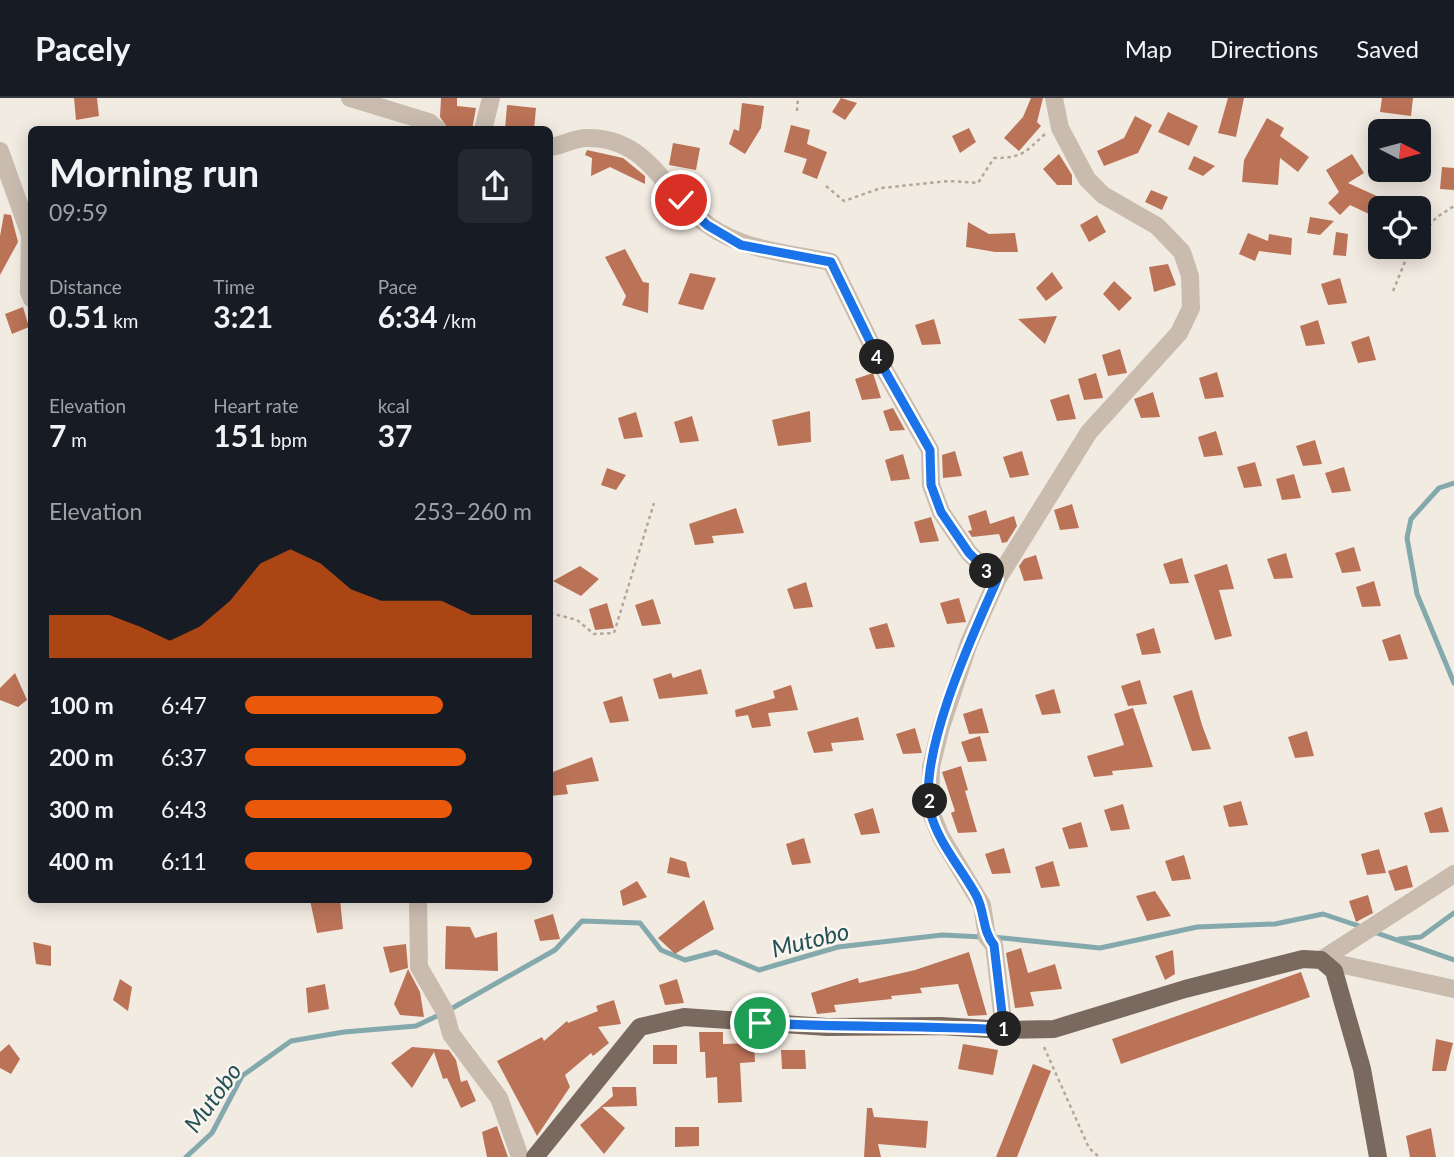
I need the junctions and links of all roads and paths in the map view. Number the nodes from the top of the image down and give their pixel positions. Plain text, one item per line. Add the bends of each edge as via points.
1 (350, 98) edge
2 (491, 98) edge
3 (798, 98) edge
4 (1054, 98) edge
5 (797, 111) dead end
6 (1058, 118) junction
7 (434, 126) edge
8 (484, 126) edge
9 (553, 147) edge
10 (0, 151) edge
11 (826, 186) dead end
12 (1454, 206) edge
13 (1431, 223) edge
14 (28, 229) edge
15 (1406, 259) edge
16 (1393, 291) dead end
17 (654, 503) dead end
18 (997, 580) junction
19 (553, 613) edge
20 (1454, 874) edge
21 (418, 903) edge
22 (1321, 960) junction
23 (1454, 989) edge
24 (1054, 1029) junction
25 (1004, 1030) junction
26 (520, 1157) edge
27 (535, 1157) edge
28 (1099, 1157) edge
29 (1378, 1157) edge

1 - 7 street
2 - 8 street
3 - 5 path
4 - 6 street
6 - 11 path via 1025,154 994,158 978,183 881,188 844,201
6 - 18 street via 1087,179 1103,195 1157,226 1182,252 1190,276 1191,308 1180,333 1089,432
9 - 18 street via 584,138 616,141 647,159 707,225 741,245 831,262 930,450 931,485 941,512 969,553
10 - 14 street
12 - 13 path
15 - 16 path
17 - 19 path via 614,633 594,634 577,620
18 - 25 street via 940,730 930,767 930,810 982,905 987,937 994,945
20 - 22 street
21 - 26 street via 419,967 446,1012 451,1034 499,1098
22 - 23 street
22 - 24 main road via 1303,958
22 - 29 main road via 1334,971 1343,997
24 - 25 main road
24 - 28 path via 1044,1046 1089,1148
25 - 27 main road via 662,1020 640,1027

